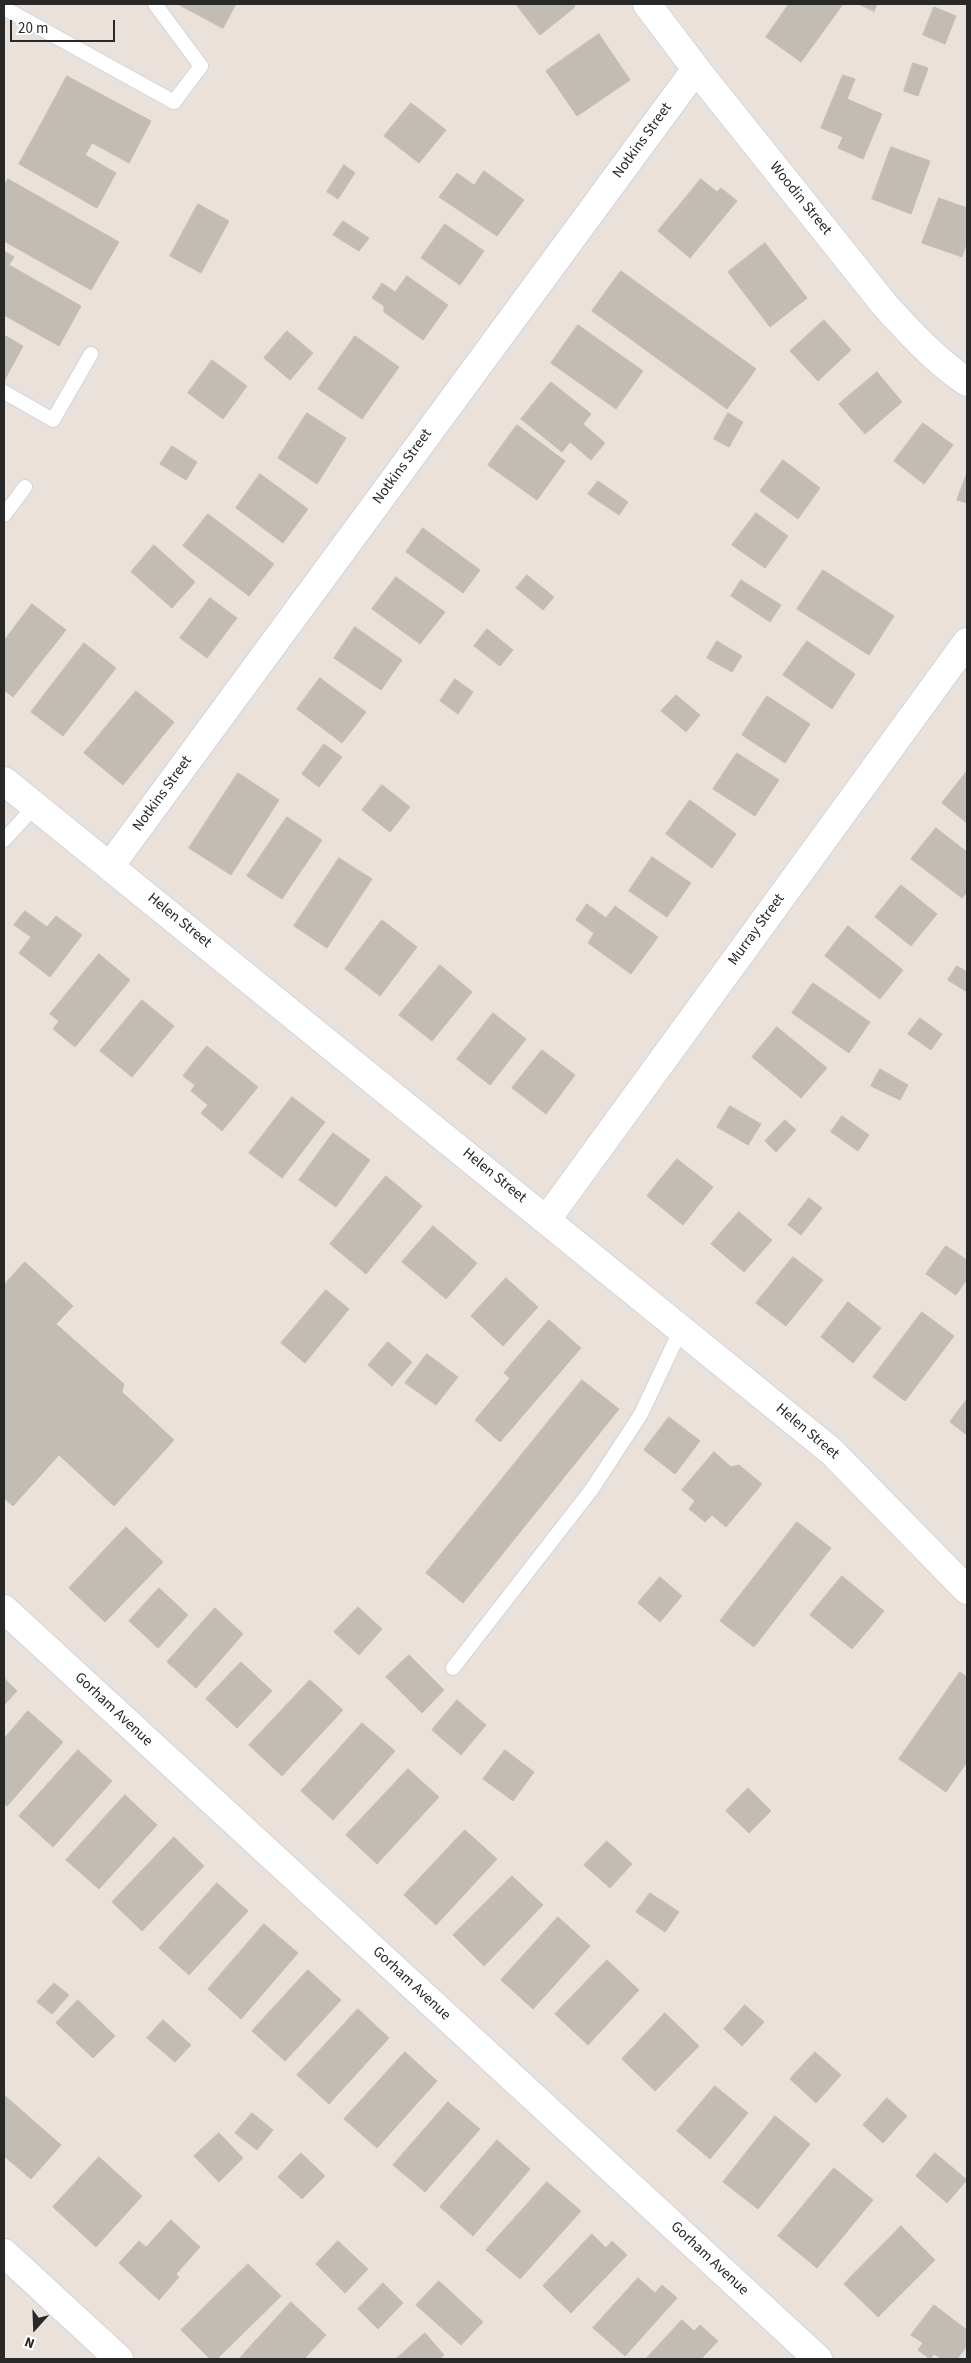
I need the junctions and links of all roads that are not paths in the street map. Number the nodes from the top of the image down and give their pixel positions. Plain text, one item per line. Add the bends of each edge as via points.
1 (155, 4) edge
2 (647, 4) edge
3 (4, 8) edge
4 (696, 69) junction
5 (91, 354) dead end
6 (967, 382) edge
7 (4, 392) edge
8 (25, 487) dead end
9 (4, 515) edge
10 (967, 642) edge
11 (4, 781) edge
12 (35, 806) junction
13 (4, 840) edge
14 (110, 866) junction
15 (547, 1219) junction
16 (681, 1329) junction
17 (967, 1590) edge
18 (4, 1609) edge
19 (453, 1668) dead end
20 (4, 2253) edge
21 (119, 2359) edge
22 (818, 2359) edge

1 - 3 lane via 201,66 174,102
2 - 4 street, Woodin Street
4 - 6 street, Woodin Street via 884,304 909,332
4 - 14 street, Notkins Street
5 - 7 lane via 53,420
8 - 9 lane
10 - 15 street, Murray Street
11 - 12 street, Helen Street
12 - 13 lane
12 - 14 street, Helen Street
14 - 15 street, Helen Street
15 - 16 street, Helen Street
16 - 17 street, Helen Street via 831,1451
16 - 19 lane via 641,1414 592,1489
18 - 22 street, Gorham Avenue
20 - 21 street

